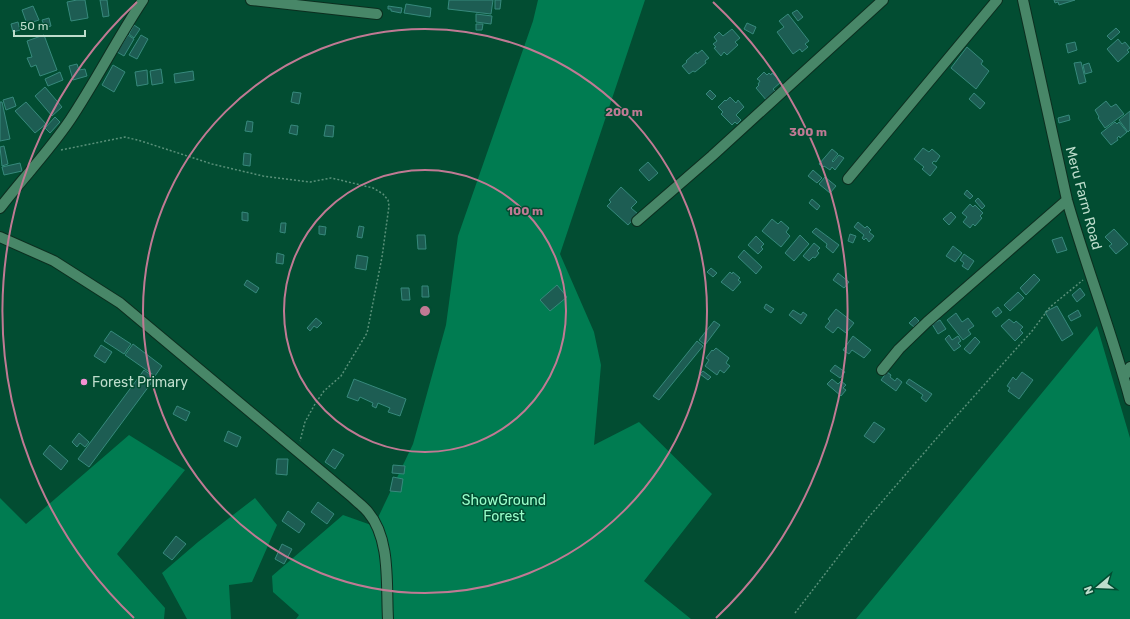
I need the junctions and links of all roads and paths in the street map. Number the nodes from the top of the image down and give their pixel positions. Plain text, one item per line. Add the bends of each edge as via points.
1 (142, 0) edge
2 (252, 0) edge
3 (883, 0) edge
4 (997, 0) edge
5 (1023, 0) edge
6 (377, 14) dead end
7 (46, 153) junction
8 (848, 178) dead end
9 (1067, 200) junction
10 (0, 206) edge
11 (637, 221) dead end
12 (0, 237) edge
13 (1091, 274) junction
14 (1130, 366) edge
15 (882, 370) dead end
16 (1124, 377) junction
17 (1130, 400) edge
18 (300, 453) junction
19 (795, 613) dead end
20 (388, 619) edge

1 - 7 street via 70,120
2 - 6 street
3 - 11 street via 718,151
4 - 8 street
5 - 9 street, Meru Farm Road
7 - 10 street
7 - 18 path via 125,137 212,164 263,176 310,182 331,178 373,188 383,194 389,206 367,333 341,376 324,391 312,409 300,438
9 - 13 street, Meru Farm Road
9 - 15 street via 927,322
12 - 18 street via 54,261 120,303
13 - 16 street, Meru Farm Road
13 - 19 path via 1050,307 1032,331 868,518
14 - 16 street
16 - 17 street, Meru Farm Road
18 - 20 street via 368,512 382,537 387,573

